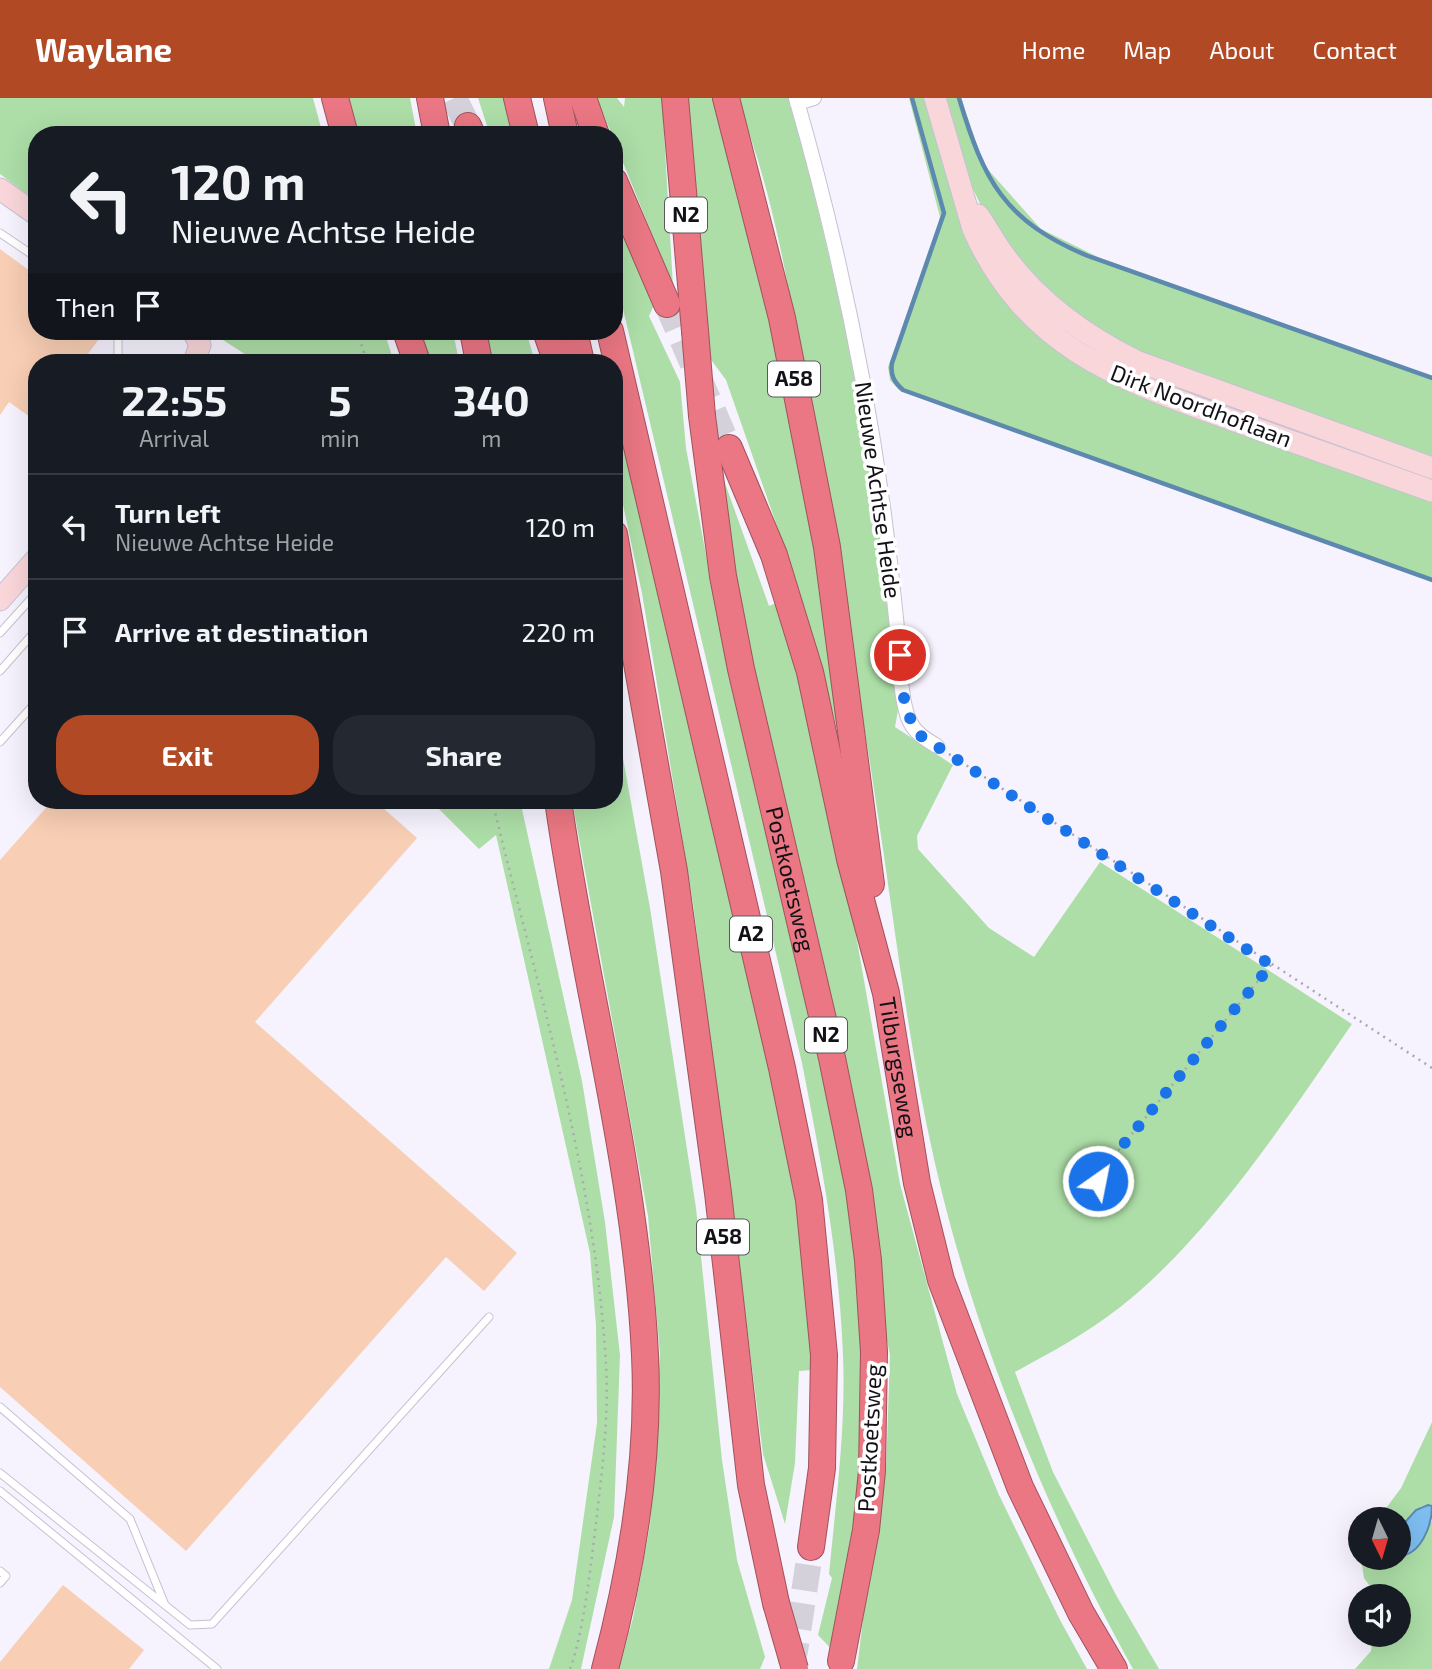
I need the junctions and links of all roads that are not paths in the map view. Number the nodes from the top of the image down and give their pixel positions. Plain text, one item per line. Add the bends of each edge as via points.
1 (335, 98) edge
2 (430, 98) edge
3 (517, 98) edge
4 (557, 98) edge
5 (583, 98) edge
6 (676, 98) edge
7 (726, 98) edge
8 (814, 98) edge
9 (935, 98) edge
10 (797, 100) edge
11 (343, 126) edge
12 (435, 126) edge
13 (524, 126) edge
14 (563, 126) edge
15 (593, 126) edge
16 (0, 189) edge
17 (966, 200) junction
18 (623, 202) edge
19 (28, 209) edge
20 (0, 233) edge
21 (28, 252) edge
22 (667, 304) tunnel mouth
23 (623, 387) edge
24 (729, 448) tunnel mouth
25 (1432, 468) edge
26 (1432, 491) edge
27 (28, 568) edge
28 (623, 585) edge
29 (0, 600) edge
30 (623, 600) edge
31 (28, 602) edge
32 (630, 624) junction
33 (0, 633) edge
34 (28, 639) edge
35 (0, 671) edge
36 (28, 712) edge
37 (0, 742) edge
38 (937, 746) road end
39 (550, 809) edge
40 (559, 809) edge
41 (567, 868) junction
42 (886, 993) junction
43 (489, 1317) dead end
44 (0, 1406) edge
45 (0, 1473) edge
46 (0, 1492) edge
47 (811, 1547) tunnel mouth
48 (107, 1561) junction
49 (0, 1571) edge
50 (99, 1572) junction
51 (0, 1583) edge
52 (165, 1606) junction
53 (841, 1661) dead end
54 (217, 1669) edge
55 (605, 1669) edge
56 (795, 1669) edge
57 (1114, 1669) edge

1 - 11 highway
2 - 12 highway
3 - 13 highway
4 - 14 highway
5 - 15 highway
6 - 53 highway, Postkoetsweg / N2, bridge via 702,416 730,616 832,1058 859,1189 868,1260 874,1352 872,1471 866,1530
7 - 42 highway, A58 via 782,318 827,547
8 - 10 street
9 - 17 street, Dirk Noordhoflaan
10 - 38 street, Nieuwe Achtse Heide via 834,245 872,433 890,548 905,708 918,734
16 - 19 street
17 - 25 street, Dirk Noordhoflaan via 1046,303 1104,345 1136,361
17 - 26 street, Dirk Noordhoflaan via 994,269 1025,308 1062,343 1092,363 1117,377
18 - 22 highway
20 - 21 lane
23 - 47 highway, Postkoetsweg / A2 via 809,1200 824,1355 822,1468
24 - 42 highway, Tilburgseweg / A58 via 774,555 810,672 850,859
27 - 29 street
28 - 32 highway, A58
30 - 32 highway
31 - 33 lane
32 - 56 highway, A58, bridge via 674,871 718,1193 751,1485
34 - 35 lane
36 - 37 lane
39 - 41 highway
40 - 41 highway
41 - 55 highway via 632,1218 645,1355 644,1431 635,1523
42 - 57 highway, Tilburgseweg / A58 via 917,1183 942,1280 1020,1487 1081,1613
43 - 52 lane via 212,1624 190,1625
44 - 52 lane via 130,1519
45 - 48 lane
46 - 50 lane
48 - 50 lane
48 - 52 lane
49 - 51 lane via 6,1576
50 - 54 lane

